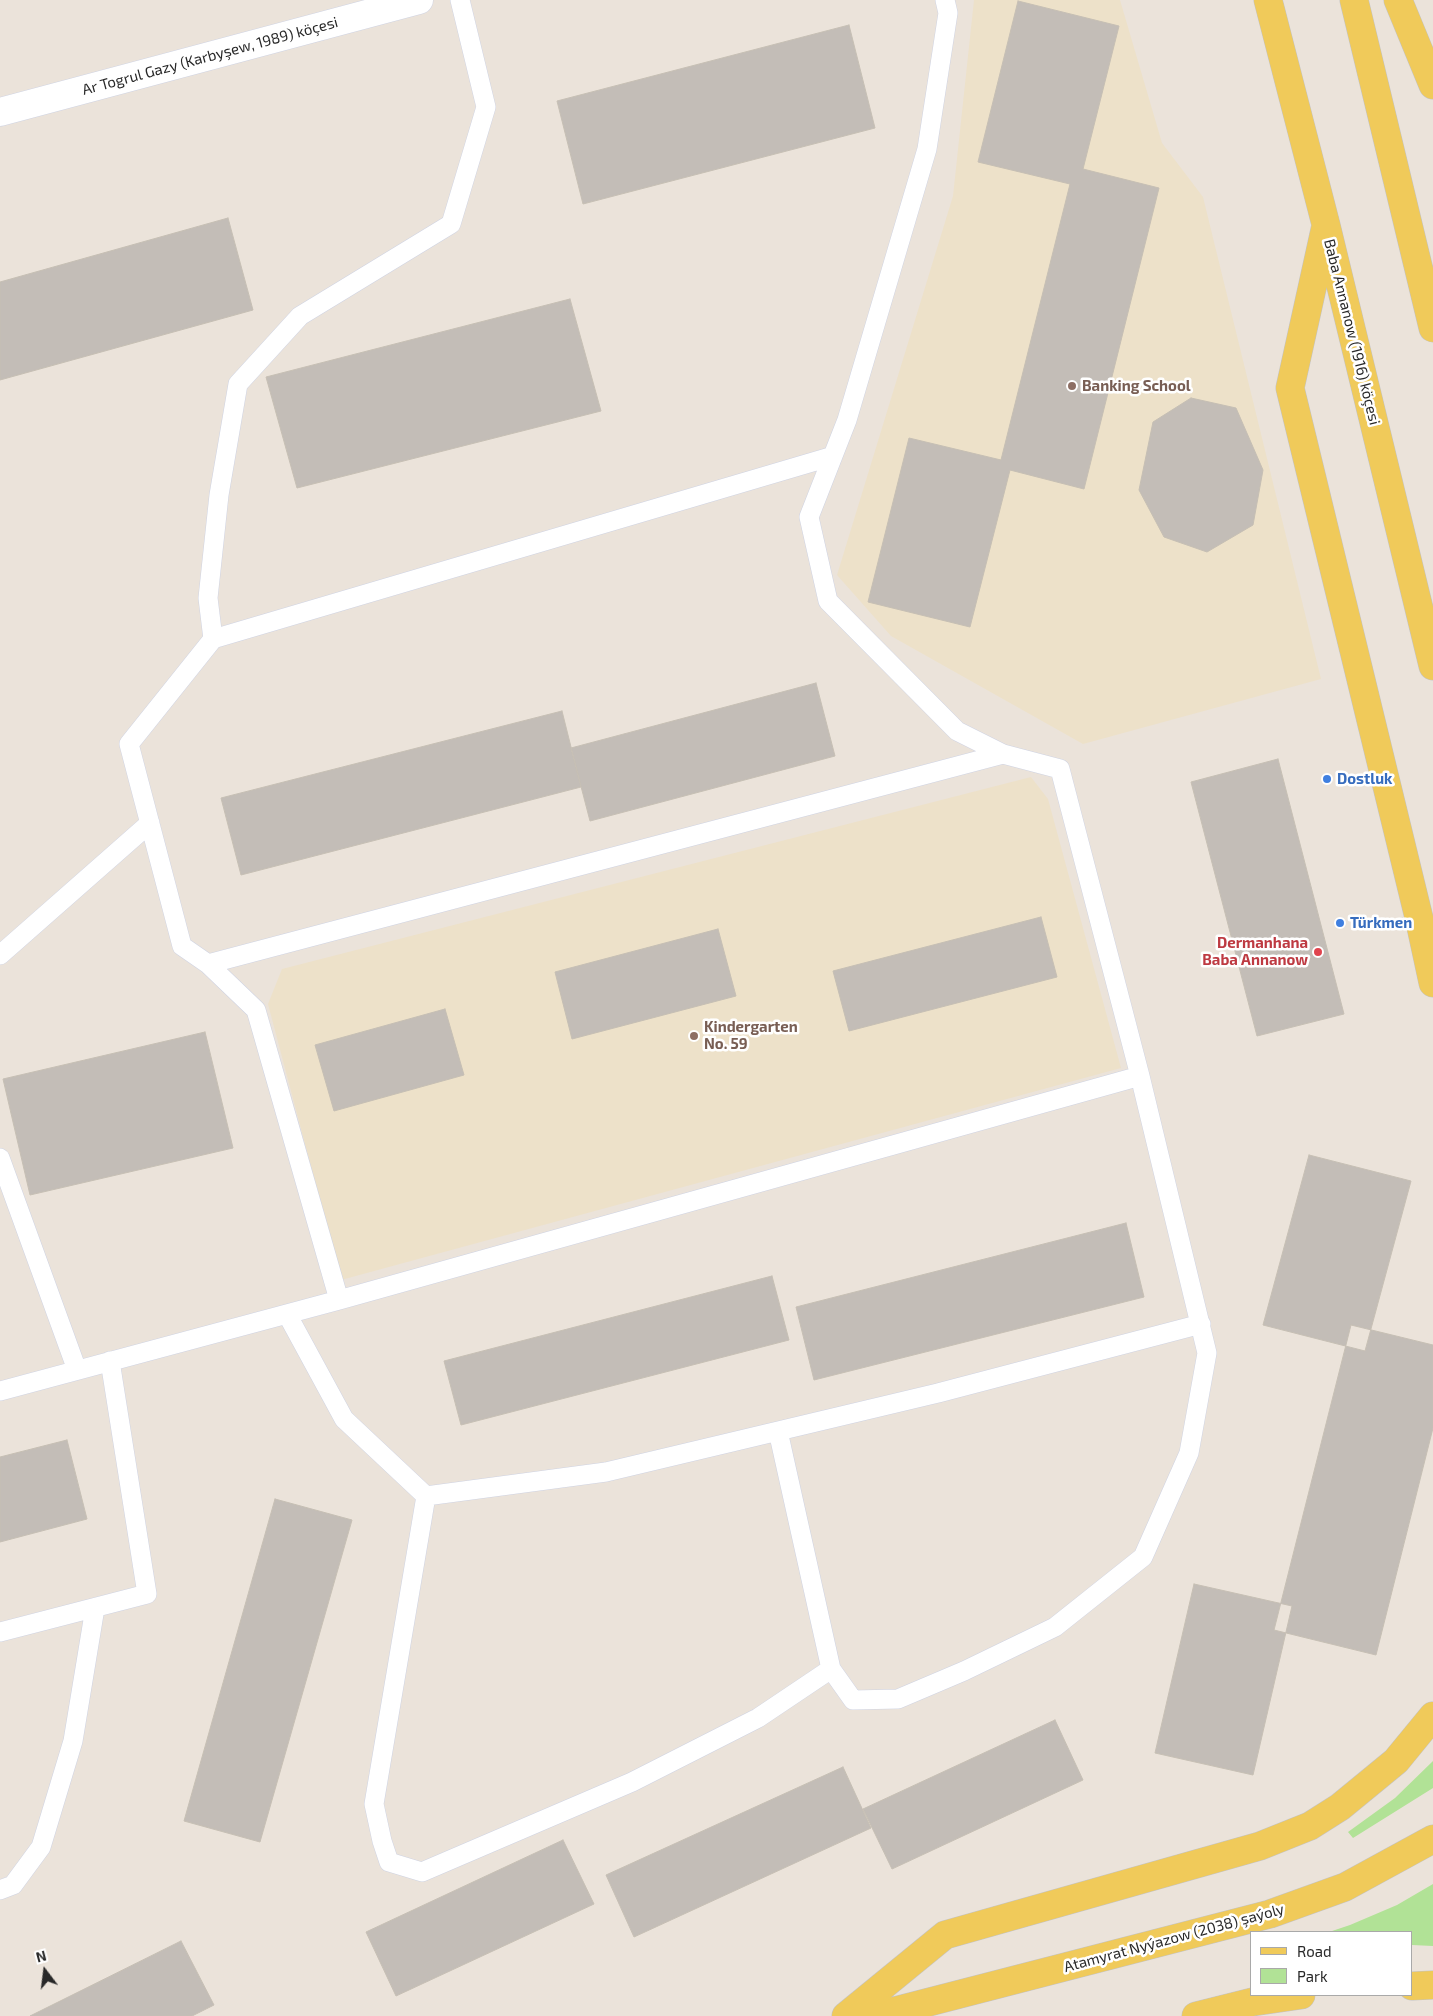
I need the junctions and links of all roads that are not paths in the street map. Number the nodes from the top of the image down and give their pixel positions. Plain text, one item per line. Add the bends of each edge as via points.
1 (419, 0) edge
2 (460, 0) edge
3 (945, 0) edge
4 (1268, 0) edge
5 (1354, 0) edge
6 (1398, 0) edge
7 (1433, 85) edge
8 (0, 112) edge
9 (1326, 225) junction
10 (1433, 328) edge
11 (833, 456) junction
12 (213, 639) junction
13 (1433, 666) edge
14 (1003, 754) junction
15 (150, 823) junction
16 (0, 955) edge
17 (208, 964) junction
18 (1433, 983) edge
19 (1140, 1076) junction
20 (0, 1158) edge
21 (339, 1300) junction
22 (287, 1314) junction
23 (1201, 1324) junction
24 (110, 1361) junction
25 (77, 1370) junction
26 (0, 1391) edge
27 (778, 1431) junction
28 (426, 1496) junction
29 (95, 1608) junction
30 (0, 1632) edge
31 (831, 1669) junction
32 (1433, 1716) edge
33 (1433, 1840) edge
34 (0, 1890) edge
35 (1433, 1985) edge
36 (1413, 1986) edge
37 (1294, 1996) edge
38 (846, 2016) edge
39 (875, 2016) edge
40 (1196, 2016) edge

1 - 8 street, Ar Togrul Gazy (Karbyşew, 1989) köçesi
2 - 12 lane via 486,107 451,224 300,316 238,384 218,495 208,598
3 - 11 lane via 948,13 927,149
4 - 9 main road, Baba Annanow (1916) köçesi
5 - 10 main road
6 - 7 main road
9 - 13 main road, Baba Annanow (1916) köçesi
9 - 18 main road via 1290,388
11 - 12 lane
11 - 14 lane via 810,517 828,601 957,731
12 - 15 lane via 129,744
14 - 17 lane
14 - 19 lane via 1060,769
15 - 16 lane
15 - 17 lane via 182,946
17 - 21 lane via 256,1010
19 - 21 lane
19 - 23 lane
20 - 25 lane
21 - 22 lane
22 - 24 lane
22 - 28 lane via 344,1420
23 - 27 lane via 948,1391
23 - 31 lane via 1208,1353 1189,1453 1143,1557 1056,1627 898,1699 853,1700
24 - 25 lane
24 - 29 lane via 147,1594
25 - 26 lane
27 - 28 lane via 606,1472
27 - 31 lane
28 - 31 lane via 374,1804 390,1862 422,1872 632,1782 758,1718
29 - 30 lane
29 - 34 lane via 73,1742 41,1847 13,1885
32 - 38 main road via 1396,1761 1340,1807 1310,1826 1260,1846 945,1935
33 - 39 main road, Atamyrat Nyýazow (2038) şaýoly via 1345,1887 1270,1914
35 - 36 main road
37 - 40 main road via 1252,2002

